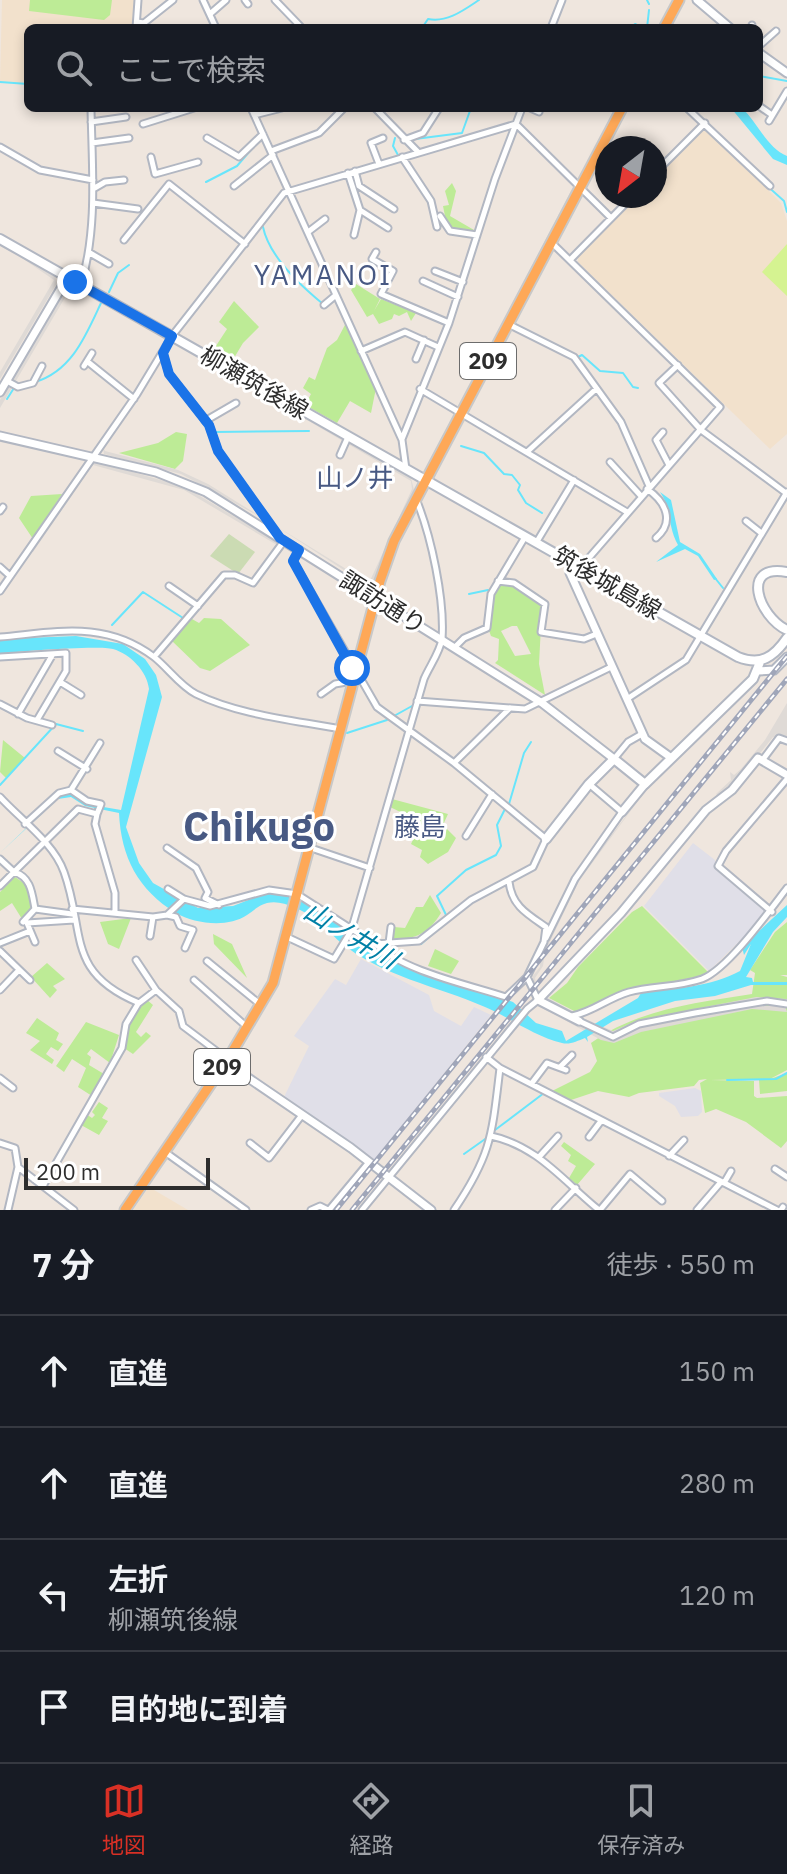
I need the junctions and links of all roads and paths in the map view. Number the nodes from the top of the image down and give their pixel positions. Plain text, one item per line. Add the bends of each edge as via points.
1 (138, 0) edge
2 (173, 0) edge
3 (203, 0) edge
4 (226, 0) edge
5 (275, 0) edge
6 (562, 0) edge
7 (679, 0) edge
8 (697, 0) edge
9 (210, 14) junction
10 (139, 24) edge
11 (140, 24) edge
12 (214, 24) edge
13 (298, 24) edge
14 (553, 24) edge
15 (666, 24) edge
16 (725, 24) edge
17 (776, 31) dead end
18 (763, 42) edge
19 (763, 56) edge
20 (787, 73) edge
21 (787, 91) edge
22 (763, 110) edge
23 (91, 112) edge
24 (181, 112) edge
25 (253, 112) edge
26 (340, 112) edge
27 (379, 112) edge
28 (436, 112) edge
29 (520, 112) edge
30 (620, 112) edge
31 (692, 112) edge
32 (126, 117) dead end
33 (91, 122) junction
34 (705, 123) junction
35 (143, 124) dead end
36 (516, 124) junction
37 (263, 134) junction
38 (129, 138) dead end
39 (207, 138) dead end
40 (383, 138) dead end
41 (404, 140) junction
42 (92, 143) junction
43 (0, 147) edge
44 (419, 152) junction
45 (272, 153) junction
46 (151, 157) dead end
47 (402, 157) junction
48 (667, 161) edge
49 (198, 162) dead end
50 (379, 164) junction
51 (168, 170) junction
52 (355, 171) junction
53 (348, 173) junction
54 (93, 180) junction
55 (124, 180) dead end
56 (169, 184) junction
57 (234, 186) dead end
58 (580, 186) junction
59 (770, 186) dead end
60 (93, 189) junction
61 (289, 191) junction
62 (93, 203) junction
63 (621, 208) edge
64 (138, 209) dead end
65 (394, 209) dead end
66 (360, 210) junction
67 (440, 216) dead end
68 (611, 218) junction
69 (325, 219) dead end
70 (437, 227) dead end
71 (388, 228) dead end
72 (308, 232) junction
73 (354, 235) dead end
74 (477, 235) junction
75 (0, 239) edge
76 (124, 240) dead end
77 (551, 242) junction
78 (245, 244) junction
79 (376, 252) dead end
80 (90, 253) junction
81 (571, 259) junction
82 (109, 264) dead end
83 (435, 271) dead end
84 (67, 278) junction
85 (423, 281) dead end
86 (463, 282) junction
87 (81, 285) junction
88 (336, 295) junction
89 (458, 297) junction
90 (324, 305) dead end
91 (449, 323) junction
92 (508, 324) junction
93 (172, 336) junction
94 (424, 340) junction
95 (438, 347) junction
96 (361, 351) junction
97 (92, 353) dead end
98 (163, 353) junction
99 (416, 359) dead end
100 (678, 365) junction
101 (42, 366) dead end
102 (7, 381) junction
103 (420, 389) junction
104 (596, 389) junction
105 (0, 392) edge
106 (134, 399) junction
107 (236, 403) dead end
108 (461, 413) junction
109 (205, 421) junction
110 (701, 430) junction
111 (661, 434) dead end
112 (0, 436) edge
113 (349, 436) junction
114 (402, 440) junction
115 (527, 452) junction
116 (93, 455) junction
117 (340, 455) dead end
118 (610, 462) dead end
119 (669, 465) junction
120 (406, 469) junction
121 (425, 480) junction
122 (574, 480) junction
123 (648, 488) junction
124 (786, 492) edge
125 (641, 496) junction
126 (415, 497) junction
127 (627, 512) junction
128 (746, 521) dead end
129 (760, 532) junction
130 (525, 537) junction
131 (656, 538) dead end
132 (282, 540) junction
133 (536, 543) junction
134 (299, 550) junction
135 (577, 566) junction
136 (0, 567) edge
137 (787, 572) edge
138 (10, 576) junction
139 (498, 581) junction
140 (169, 586) dead end
141 (0, 591) edge
142 (375, 598) junction
143 (198, 606) junction
144 (787, 630) edge
145 (594, 635) dead end
146 (700, 636) junction
147 (0, 637) edge
148 (787, 638) edge
149 (442, 639) junction
150 (455, 647) junction
151 (53, 654) junction
152 (0, 657) edge
153 (154, 657) junction
154 (787, 657) edge
155 (759, 666) junction
156 (609, 668) dead end
157 (355, 677) junction
158 (60, 682) junction
159 (321, 694) dead end
160 (81, 695) dead end
161 (626, 699) junction
162 (417, 701) junction
163 (542, 703) junction
164 (0, 704) edge
165 (510, 707) junction
166 (18, 714) junction
167 (37, 720) junction
168 (52, 725) dead end
169 (341, 729) junction
170 (408, 732) junction
171 (642, 734) junction
172 (787, 741) edge
173 (100, 743) dead end
174 (58, 751) dead end
175 (670, 757) junction
176 (764, 758) junction
177 (614, 759) junction
178 (454, 763) junction
179 (87, 769) junction
180 (787, 777) edge
181 (589, 784) junction
182 (645, 784) junction
183 (71, 790) junction
184 (492, 794) junction
185 (0, 797) edge
186 (622, 812) junction
187 (97, 814) junction
188 (25, 824) junction
189 (466, 836) dead end
190 (546, 839) junction
191 (43, 841) junction
192 (310, 847) junction
193 (167, 848) dead end
194 (0, 859) edge
195 (370, 868) junction
196 (14, 872) junction
197 (509, 882) junction
198 (0, 886) edge
199 (787, 888) edge
200 (168, 889) dead end
201 (297, 894) junction
202 (184, 899) junction
203 (220, 906) junction
204 (35, 909) junction
205 (772, 912) junction
206 (115, 913) junction
207 (72, 914) junction
208 (168, 914) junction
209 (153, 917) junction
210 (23, 922) dead end
211 (391, 927) dead end
212 (351, 930) junction
213 (30, 931) junction
214 (150, 936) dead end
215 (287, 937) junction
216 (35, 942) dead end
217 (544, 942) junction
218 (0, 943) edge
219 (389, 943) junction
220 (375, 944) junction
221 (185, 948) dead end
222 (0, 951) edge
223 (136, 960) dead end
224 (207, 961) dead end
225 (19, 970) junction
226 (527, 977) junction
227 (30, 980) dead end
228 (194, 980) dead end
229 (0, 990) edge
230 (156, 990) junction
231 (538, 1000) junction
232 (139, 1003) junction
233 (787, 1004) edge
234 (262, 1006) junction
235 (569, 1016) junction
236 (579, 1021) joint
237 (248, 1028) junction
238 (572, 1055) dead end
239 (486, 1057) junction
240 (226, 1060) junction
241 (500, 1068) junction
242 (0, 1078) edge
243 (532, 1083) junction
244 (13, 1088) dead end
245 (302, 1115) junction
246 (601, 1121) junction
247 (491, 1136) junction
248 (558, 1136) dead end
249 (589, 1137) dead end
250 (684, 1140) dead end
251 (0, 1143) edge
252 (250, 1143) dead end
253 (165, 1152) junction
254 (669, 1156) junction
255 (539, 1157) junction
256 (369, 1162) junction
257 (18, 1167) junction
258 (775, 1169) dead end
259 (731, 1171) dead end
260 (389, 1177) junction
261 (787, 1177) edge
262 (722, 1183) junction
263 (43, 1186) junction
264 (576, 1188) junction
265 (662, 1201) dead end
266 (780, 1209) edge
267 (8, 1210) edge
268 (74, 1210) edge
269 (125, 1210) edge
270 (246, 1210) edge
271 (311, 1210) edge
272 (328, 1210) edge
273 (362, 1210) edge
274 (431, 1210) edge
275 (454, 1210) edge
276 (555, 1210) edge
277 (600, 1210) edge
278 (697, 1210) edge

1 - 10 street
2 - 11 street
3 - 9 street
4 - 9 street
5 - 13 street
6 - 14 street
7 - 15 highway
8 - 16 street
9 - 12 street
17 - 18 street
19 - 20 street
21 - 22 street via 770,118
23 - 33 street
24 - 35 street
25 - 37 street
26 - 45 street via 319,133
27 - 41 street
28 - 41 street via 423,133
29 - 36 street
30 - 58 highway, 209
31 - 34 street
32 - 33 street
33 - 42 street
34 - 48 street
34 - 59 street
36 - 44 street
36 - 58 street
36 - 74 street
37 - 39 street via 239,157
37 - 45 street
38 - 42 street
40 - 50 street via 371,143
41 - 44 street
42 - 54 street
43 - 54 street via 40,170
44 - 47 street
45 - 57 street
45 - 61 street
46 - 51 street via 155,174
47 - 50 street
47 - 70 street via 431,201
49 - 51 street
50 - 52 street
51 - 56 street
52 - 53 street
52 - 65 street via 359,186
53 - 61 street
53 - 66 street
54 - 60 street
55 - 60 street
56 - 76 street
56 - 78 street
58 - 68 street
58 - 77 highway, 209
60 - 62 street
61 - 72 street
61 - 78 street
62 - 64 street
62 - 80 street
63 - 68 street
66 - 71 street
66 - 73 street
67 - 74 street via 450,231
68 - 81 street
69 - 72 street
72 - 88 street
74 - 86 street
75 - 84 main road, 柳瀬筑後線
77 - 81 street
77 - 92 highway, 209
78 - 93 street
79 - 91 street via 372,259 393,271 381,294
80 - 82 street
80 - 87 street
81 - 100 street
83 - 86 street
84 - 87 main road, 柳瀬筑後線
84 - 102 street
85 - 89 street
86 - 89 street
87 - 93 main road, 柳瀬筑後線
88 - 90 street
88 - 96 street
89 - 91 street
91 - 95 street
92 - 104 street via 574,357
92 - 108 highway, 209
93 - 98 street
93 - 113 main road, 柳瀬筑後線
94 - 95 street
94 - 96 street via 405,332
94 - 99 street
95 - 103 street
96 - 114 street
97 - 106 street via 86,364
98 - 106 street
98 - 109 street via 169,374
100 - 110 street via 659,383
100 - 110 street via 720,407
101 - 102 street via 33,383 18,387
102 - 105 street
103 - 108 street
103 - 114 street
104 - 115 street
104 - 123 street via 621,422
106 - 116 street
107 - 109 street
108 - 115 street
108 - 121 highway, 209
109 - 132 street via 218,451
110 - 119 street
110 - 124 street
111 - 119 street via 656,440
112 - 116 street, 諏訪通り
113 - 117 street
113 - 120 main road, 柳瀬筑後線
114 - 120 street
115 - 122 street
116 - 132 street, 諏訪通り via 179,479
116 - 138 street
118 - 125 street
119 - 123 street
120 - 121 main road, 柳瀬筑後線
121 - 126 highway, 209
121 - 130 main road, 筑後城島線
122 - 127 street
122 - 133 street
123 - 125 street
123 - 131 street via 665,506 667,527
124 - 129 street
125 - 127 street
126 - 142 highway, 209
126 - 149 street via 433,560
127 - 135 street
128 - 129 street
129 - 146 street
130 - 133 main road, 筑後城島線
130 - 139 street
132 - 134 street, 諏訪通り
132 - 143 street via 253,583 228,573
133 - 135 main road, 筑後城島線
134 - 142 street, 諏訪通り
134 - 157 street via 293,561
135 - 146 main road, 筑後城島線
135 - 161 street via 570,573
136 - 138 street
137 - 144 main road via 769,572 758,594 764,613
138 - 141 street
139 - 145 street via 514,583 545,604 541,632 584,639
139 - 150 street via 487,628
140 - 143 street
142 - 149 street, 諏訪通り
142 - 157 highway, 209
143 - 153 street
146 - 155 main road, 筑後城島線
146 - 161 street via 686,660
147 - 153 street via 111,633
148 - 155 main road
149 - 150 street, 諏訪通り
149 - 162 street
150 - 163 street, 諏訪通り
151 - 152 street
151 - 158 street via 66,653
151 - 166 street
153 - 169 street via 193,693 232,708
154 - 155 street via 774,670
155 - 175 main road
156 - 163 street
157 - 159 street
157 - 169 highway, 209
157 - 170 street via 377,707
158 - 160 street
158 - 167 street
161 - 171 street
162 - 165 street
162 - 170 street
163 - 165 street
163 - 177 street, 諏訪通り
164 - 166 street
165 - 178 street
166 - 167 street
167 - 168 street
169 - 192 highway, 209
170 - 178 street
170 - 195 street
171 - 175 street
171 - 177 street
172 - 176 street via 779,738
173 - 179 street
174 - 179 street
175 - 182 main road
176 - 180 street
176 - 231 street via 710,806 621,913
177 - 181 main road
177 - 182 main road
178 - 184 street
179 - 183 street
180 - 205 street via 718,866
181 - 186 street
181 - 190 main road
182 - 186 street
183 - 187 street via 101,804
183 - 188 street via 59,793
184 - 189 street
184 - 190 street
185 - 188 street
186 - 217 street via 575,879
187 - 191 street via 78,809
187 - 206 street
188 - 191 street
190 - 197 street via 533,867
191 - 196 street
191 - 207 street via 64,870
192 - 195 street
192 - 201 highway, 209
193 - 203 street via 196,868 208,892 205,898
194 - 196 street
195 - 212 street
196 - 198 street
196 - 204 street via 31,885
197 - 217 street via 522,911 546,927
197 - 219 street via 451,914 419,941
199 - 205 street
200 - 202 street
201 - 203 street via 269,890
201 - 212 street
201 - 215 highway, 209
202 - 203 street
202 - 208 street
204 - 207 street
204 - 210 street
205 - 235 street via 703,978 630,992 607,999 591,1012
206 - 207 street
206 - 209 street
207 - 213 street via 27,923
207 - 232 street via 97,977 112,992
208 - 209 street
208 - 221 street via 193,930
209 - 214 street
211 - 219 street
212 - 215 street via 334,959
212 - 220 street
213 - 216 street
213 - 218 street
215 - 234 highway, 209
217 - 226 street
219 - 220 street
220 - 226 street via 405,962 506,997
222 - 225 street
223 - 230 street
224 - 234 street
225 - 227 street
225 - 229 street
226 - 231 street
228 - 237 street
230 - 232 street
230 - 240 street via 179,1011 183,1026
231 - 235 street
231 - 239 street
232 - 263 street via 126,1024 122,1048
233 - 236 street via 767,1001 695,1013 639,1024 613,1037
234 - 237 highway, 209
235 - 236 street
237 - 240 highway, 209
238 - 243 street via 563,1069 547,1063
239 - 241 street
239 - 260 street
240 - 245 street
240 - 253 highway, 209
241 - 243 street
241 - 247 street
242 - 244 street
243 - 246 street
245 - 252 street via 269,1158
245 - 256 street
246 - 249 street
246 - 254 street
247 - 255 street
247 - 275 street via 483,1166
248 - 255 street
250 - 254 street
251 - 257 street via 15,1148
253 - 269 highway, 209
253 - 270 street
254 - 262 street
255 - 264 street
256 - 260 street
256 - 272 street
257 - 263 street
257 - 267 street
258 - 261 street
259 - 262 street
260 - 273 street
260 - 274 street
262 - 266 street
262 - 278 street
263 - 268 street
264 - 276 street
264 - 277 street
265 - 277 street via 630,1174
271 - 272 street

